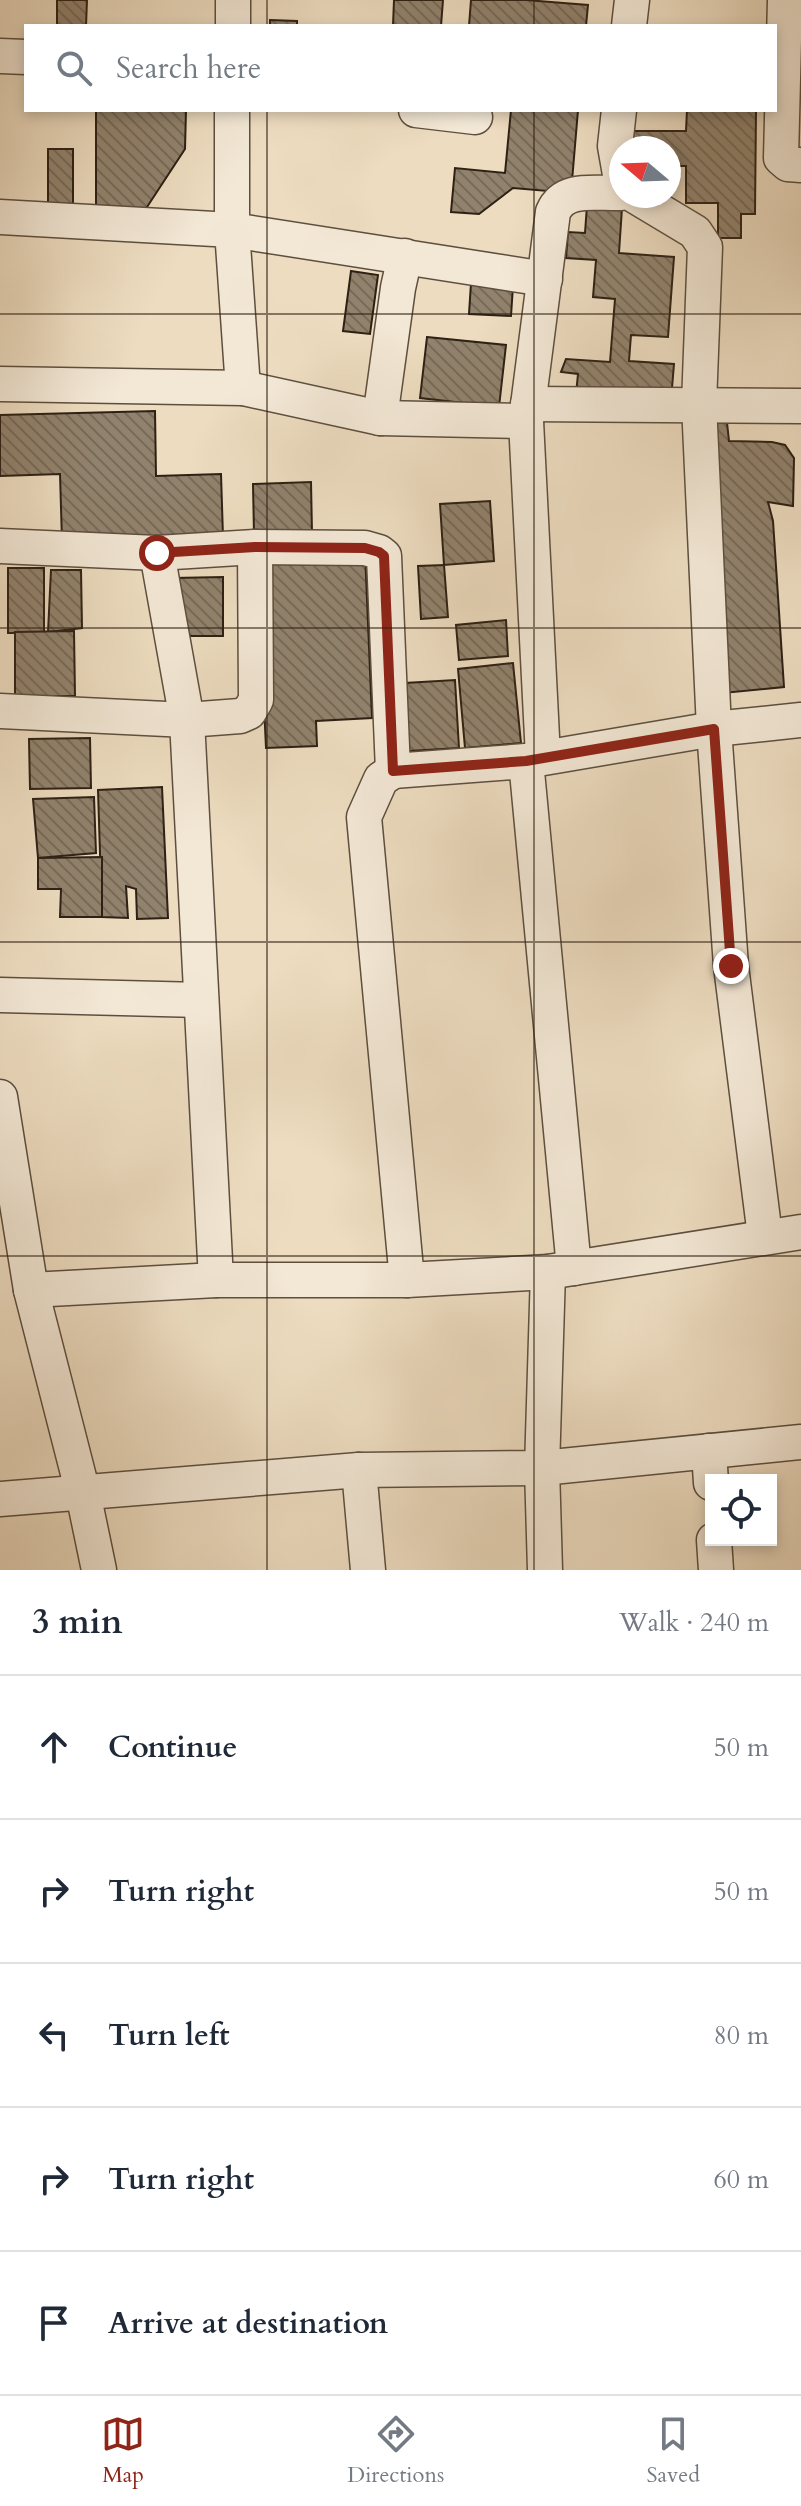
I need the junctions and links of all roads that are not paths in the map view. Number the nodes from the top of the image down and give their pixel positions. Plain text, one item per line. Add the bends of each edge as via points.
1 (233, 0) edge
2 (632, 0) edge
3 (785, 0) edge
4 (233, 24) edge
5 (629, 24) edge
6 (0, 56) edge
7 (24, 57) edge
8 (232, 112) edge
9 (433, 112) edge
10 (619, 112) edge
11 (475, 117) dead end
12 (616, 136) edge
13 (801, 165) edge
14 (609, 193) edge
15 (655, 208) edge
16 (0, 217) edge
17 (232, 230) junction
18 (405, 256) junction
19 (545, 279) junction
20 (0, 384) edge
21 (243, 388) junction
22 (699, 404) junction
23 (801, 406) edge
24 (527, 412) junction
25 (380, 418) junction
26 (0, 546) edge
27 (255, 547) junction
28 (157, 553) junction
29 (0, 711) edge
30 (187, 720) junction
31 (801, 720) edge
32 (714, 729) junction
33 (534, 759) junction
34 (393, 771) junction
35 (0, 995) edge
36 (201, 1000) junction
37 (0, 1097) edge
38 (801, 1232) edge
39 (765, 1236) junction
40 (561, 1270) junction
41 (20, 1274) edge
42 (216, 1280) junction
43 (407, 1280) junction
44 (801, 1442) edge
45 (710, 1467) edge
46 (542, 1468) junction
47 (359, 1470) junction
48 (83, 1493) junction
49 (0, 1499) edge
50 (714, 1546) edge
51 (99, 1570) edge
52 (368, 1570) edge
53 (545, 1570) edge
54 (716, 1570) edge

1 - 4 street
2 - 5 street
3 - 13 street via 781,158
6 - 7 street
8 - 17 street
9 - 11 street
10 - 12 street
14 - 19 street via 568,194 557,202
15 - 22 street via 695,232 705,247
16 - 17 street
17 - 18 street
17 - 21 street
18 - 19 street
18 - 25 street
19 - 24 street
20 - 21 street
21 - 25 street
22 - 23 street
22 - 24 street
22 - 32 street
24 - 25 street
24 - 33 street
26 - 28 street
27 - 28 street
27 - 30 street via 256,700 240,716
27 - 34 street via 371,549 384,556
28 - 30 street
29 - 30 street
30 - 36 street
31 - 32 street
32 - 33 street
32 - 39 street via 731,966
33 - 34 street
33 - 40 street
34 - 43 street via 381,779 364,817
35 - 36 street
36 - 42 street
37 - 41 street
38 - 39 street
39 - 40 street
40 - 43 street
40 - 46 street
41 - 42 street
41 - 48 street
42 - 43 street
44 - 45 street
45 - 46 street
46 - 47 street
46 - 53 street
47 - 48 street
47 - 52 street
48 - 49 street
48 - 51 street
50 - 54 street

